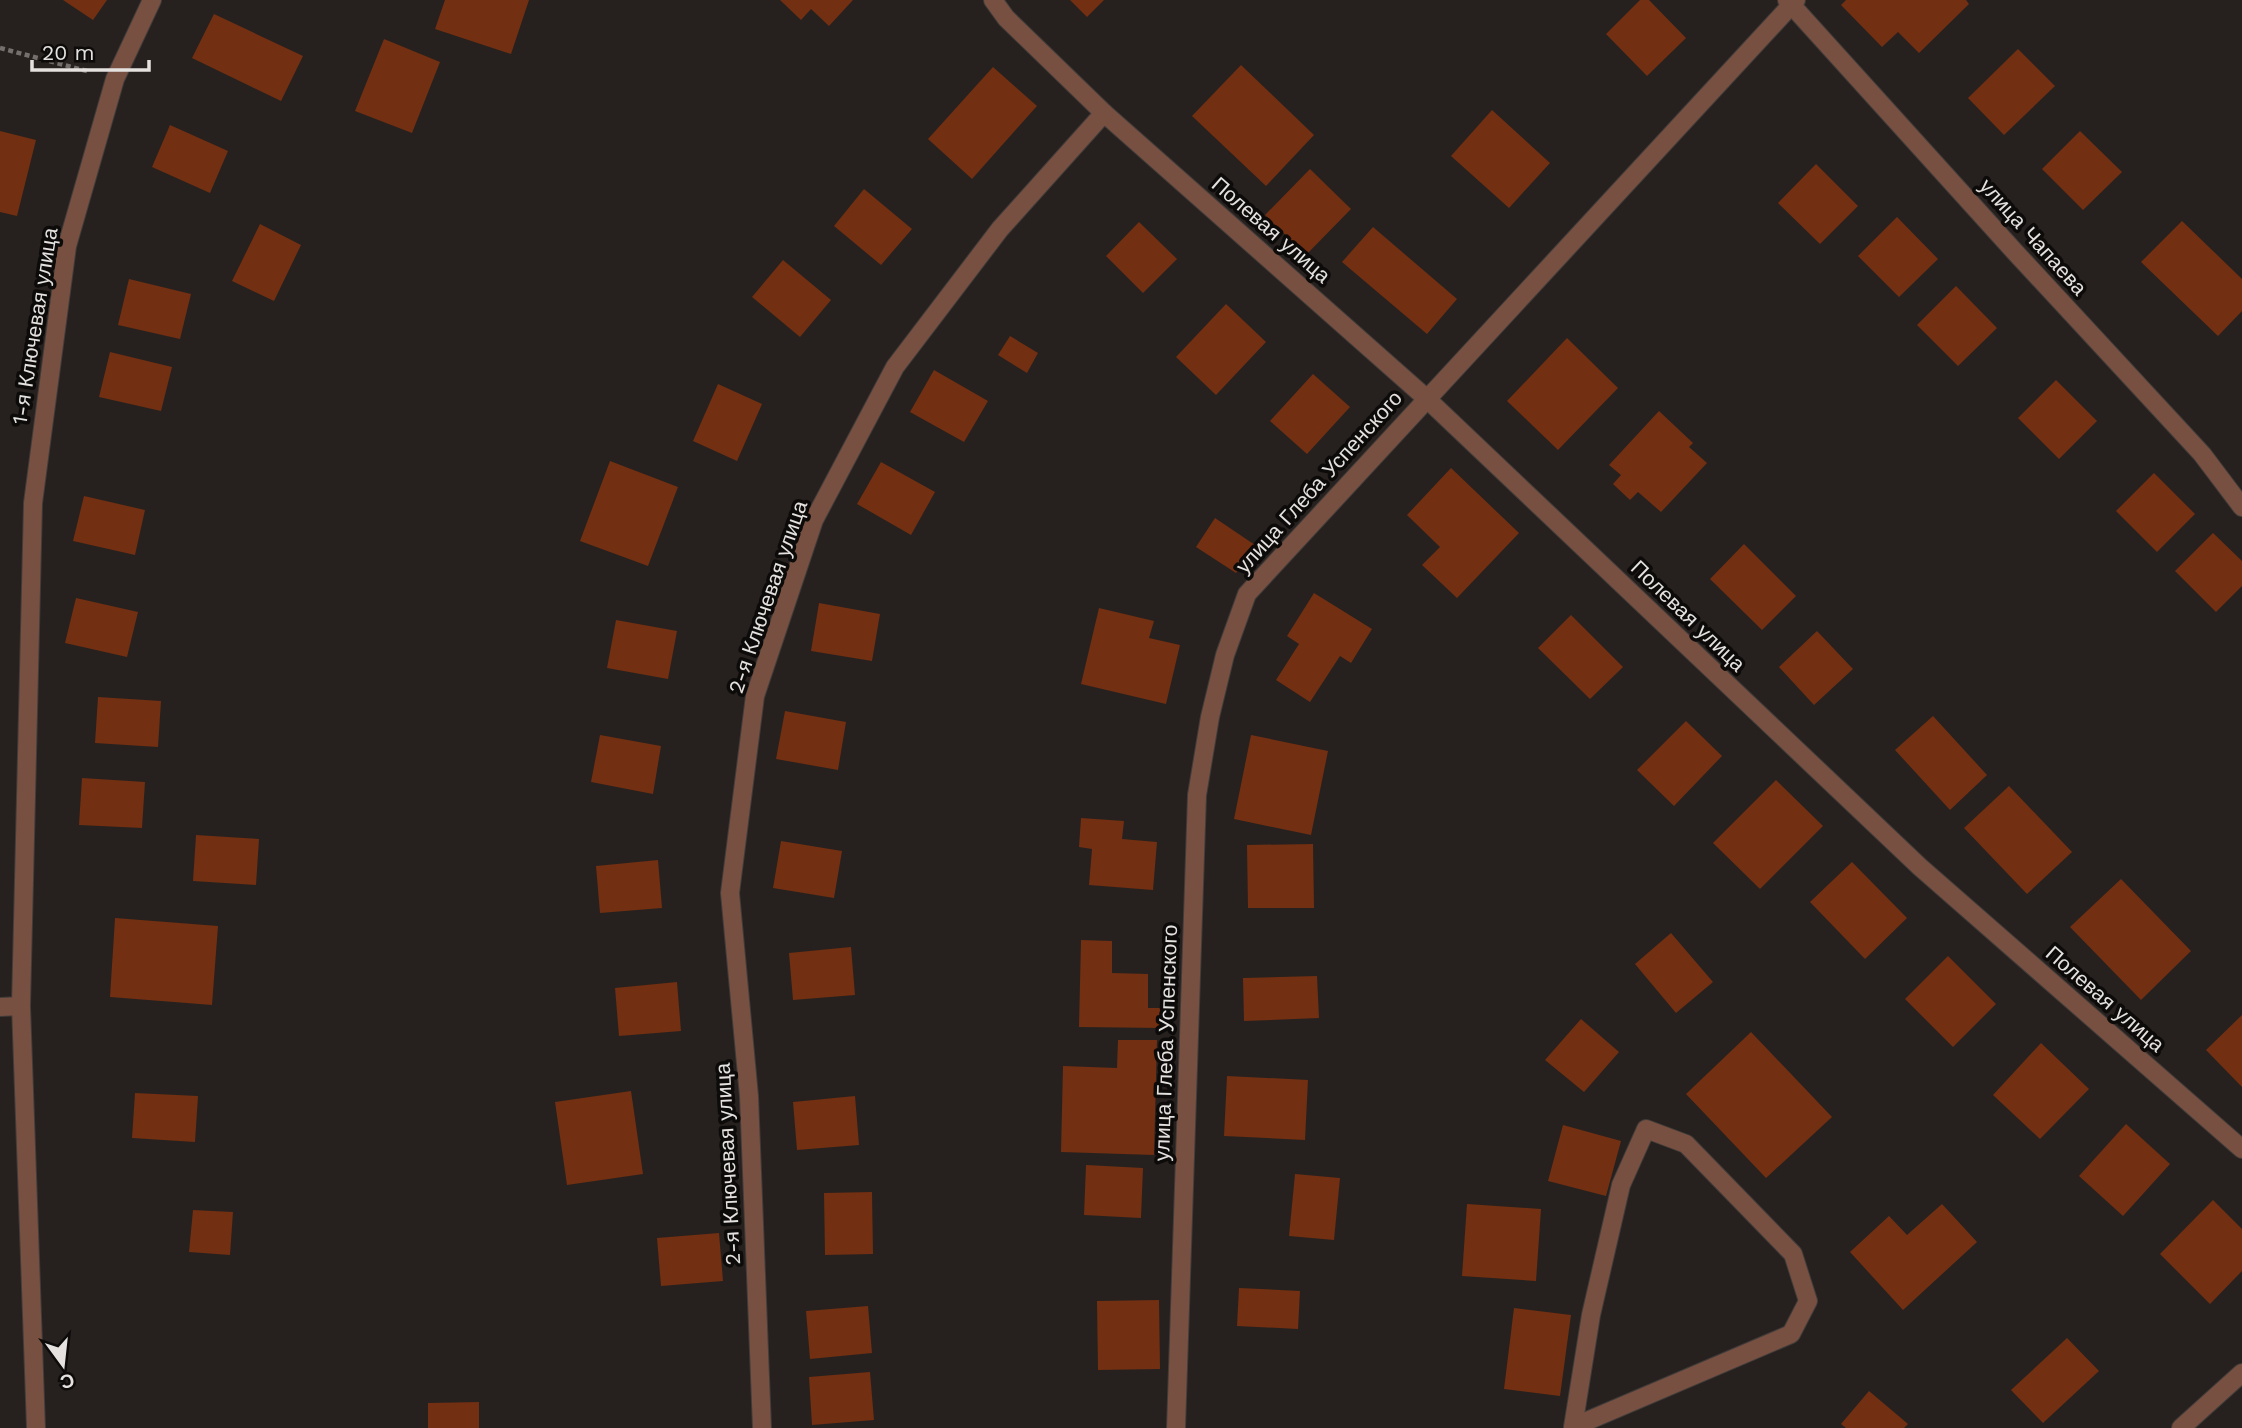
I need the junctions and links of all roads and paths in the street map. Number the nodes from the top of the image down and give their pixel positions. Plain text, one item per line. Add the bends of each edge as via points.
1 (152, 0) edge
2 (993, 0) edge
3 (1792, 1) edge
4 (0, 48) edge
5 (115, 79) junction
6 (1104, 113) junction
7 (1426, 398) junction
8 (2242, 507) edge
9 (21, 1006) junction
10 (0, 1007) edge
11 (2242, 1149) edge
12 (2242, 1373) edge
13 (36, 1428) edge
14 (762, 1428) edge
15 (1176, 1428) edge
16 (1573, 1428) edge
17 (2181, 1428) edge

1 - 5 street, 1-я Ключевая улица
2 - 6 street
3 - 7 street, улица Глеба Успенского
3 - 8 street, улица Чапаева via 2202,454
4 - 5 path
5 - 9 street, 1-я Ключевая улица via 67,246 33,503
6 - 7 street, Полевая улица
6 - 14 street, 2-я Ключевая улица via 1000,229 895,367 814,520 755,696 730,893 749,1096
7 - 11 street, Полевая улица via 1920,867
7 - 15 street, улица Глеба Успенского via 1248,594 1213,704 1197,795
9 - 10 street
9 - 13 street, 1-я Ключевая улица
12 - 17 street
16 - 16 street via 1591,1315 1621,1185 1646,1129 1686,1144 1793,1254 1808,1301 1791,1334

